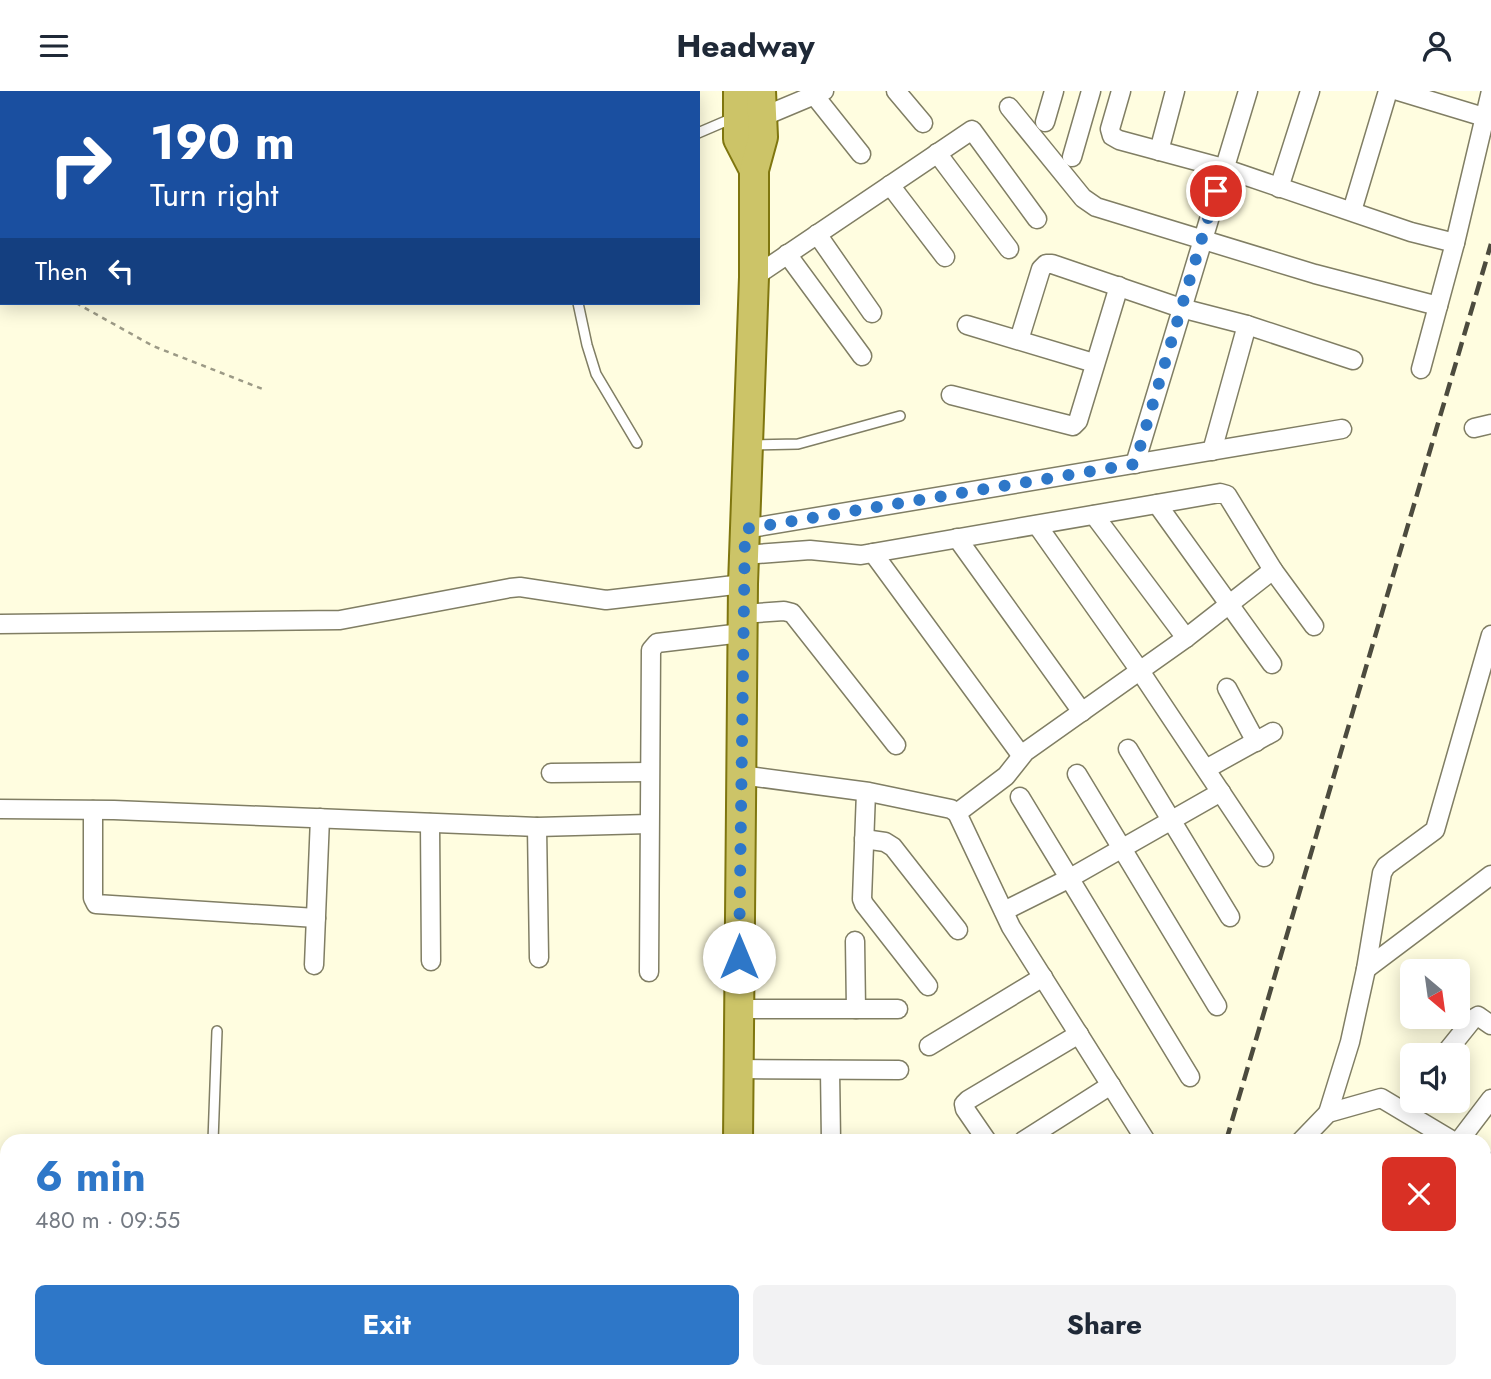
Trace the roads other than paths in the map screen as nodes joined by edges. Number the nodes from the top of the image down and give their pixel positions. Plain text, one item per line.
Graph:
1 (896, 91) edge
2 (1054, 91) edge
3 (1091, 91) edge
4 (1121, 91) edge
5 (1175, 91) edge
6 (1248, 91) edge
7 (1310, 91) edge
8 (1388, 91) edge
9 (1398, 91) edge
10 (1491, 91) edge
11 (819, 93) edge
12 (750, 104) edge
13 (1009, 107) dead end
14 (1484, 117) junction
15 (1045, 122) dead end
16 (923, 123) dead end
17 (700, 132) edge
18 (1159, 151) junction
19 (937, 153) junction
20 (861, 154) dead end
21 (1072, 157) dead end
22 (1223, 168) junction
23 (890, 185) junction
24 (1279, 188) junction
25 (1352, 211) junction
26 (1037, 219) dead end
27 (817, 234) junction
28 (1203, 238) junction
29 (1455, 243) junction
30 (1009, 250) dead end
31 (788, 254) junction
32 (945, 257) dead end
33 (754, 277) junction
34 (1119, 286) junction
35 (578, 305) edge
36 (1438, 306) junction
37 (1181, 308) junction
38 (872, 313) dead end
39 (967, 325) dead end
40 (1247, 325) junction
41 (1019, 340) junction
42 (862, 356) dead end
43 (1353, 360) dead end
44 (1094, 363) junction
45 (1421, 369) dead end
46 (951, 395) dead end
47 (900, 416) dead end
48 (1342, 429) dead end
49 (637, 443) dead end
50 (747, 446) junction
51 (1212, 451) junction
52 (1135, 464) junction
53 (1157, 504) junction
54 (1094, 515) junction
55 (1037, 525) junction
56 (957, 538) junction
57 (744, 542) junction
58 (873, 553) junction
59 (1273, 570) junction
60 (743, 584) junction
61 (1230, 605) junction
62 (0, 624) edge
63 (742, 624) junction
64 (1314, 626) dead end
65 (1491, 635) edge
66 (1186, 638) junction
67 (1272, 664) dead end
68 (1140, 671) junction
69 (1227, 688) dead end
70 (1082, 712) junction
71 (1273, 732) dead end
72 (1256, 741) junction
73 (896, 745) dead end
74 (1128, 749) dead end
75 (1021, 755) junction
76 (1206, 769) junction
77 (649, 772) junction
78 (551, 773) dead end
79 (1077, 774) dead end
80 (741, 775) junction
81 (866, 792) junction
82 (1221, 792) junction
83 (1020, 797) dead end
84 (0, 809) edge
85 (93, 810) junction
86 (957, 813) junction
87 (320, 818) junction
88 (1172, 820) junction
89 (430, 823) junction
90 (649, 824) junction
91 (537, 828) junction
92 (864, 839) junction
93 (1122, 848) junction
94 (1264, 857) dead end
95 (1491, 875) edge
96 (1070, 879) junction
97 (1004, 911) junction
98 (1230, 917) dead end
99 (316, 918) junction
100 (958, 930) dead end
101 (855, 941) dead end
102 (539, 958) dead end
103 (431, 961) dead end
104 (314, 965) dead end
105 (1366, 969) junction
106 (649, 972) dead end
107 (1043, 977) junction
108 (928, 986) dead end
109 (1217, 1006) dead end
110 (739, 1009) junction
111 (856, 1009) junction
112 (898, 1009) dead end
113 (1491, 1025) edge
114 (217, 1031) dead end
115 (1079, 1034) junction
116 (1454, 1043) edge
117 (929, 1046) dead end
118 (738, 1069) junction
119 (830, 1070) junction
120 (899, 1070) dead end
121 (1190, 1077) dead end
122 (1111, 1085) junction
123 (1491, 1099) edge
124 (1400, 1102) edge
125 (1328, 1113) junction
126 (1419, 1113) edge
127 (213, 1134) edge
128 (738, 1134) edge
129 (831, 1134) edge
130 (982, 1134) edge
131 (1034, 1134) edge
132 (1139, 1134) edge
133 (1310, 1134) edge
134 (1445, 1134) edge
135 (1465, 1134) edge

1 - 16 street
2 - 15 street
3 - 21 street
4 - 18 street
5 - 18 street
6 - 22 street
7 - 24 street
8 - 25 street
9 - 14 street
10 - 14 street
11 - 12 street
11 - 20 street
12 - 17 lane
12 - 33 main road
13 - 28 street
14 - 29 street
18 - 22 street
19 - 23 street
19 - 26 street
19 - 30 street
22 - 24 street
22 - 28 street
23 - 27 street
23 - 32 street
24 - 25 street
25 - 29 street
27 - 31 street
27 - 38 street
28 - 36 street
28 - 37 street
29 - 36 street
31 - 33 street
31 - 42 street
33 - 50 main road
34 - 37 street
34 - 41 street
34 - 44 street
35 - 49 lane
36 - 45 street
37 - 40 street
37 - 52 street
39 - 41 street
40 - 43 street
40 - 51 street
41 - 44 street
44 - 46 street
47 - 50 lane
48 - 51 street
50 - 57 main road
51 - 52 street
52 - 57 street
53 - 54 street
53 - 59 street
53 - 61 street
54 - 55 street
54 - 66 street
55 - 56 street
55 - 68 street
56 - 58 street
56 - 70 street
57 - 58 street
57 - 60 main road
58 - 75 street
59 - 61 street
59 - 64 street
60 - 62 street
60 - 63 main road
61 - 66 street
61 - 67 street
63 - 73 street
63 - 77 street
63 - 80 main road
65 - 105 street
66 - 68 street
68 - 70 street
68 - 76 street
69 - 72 street
70 - 75 street
71 - 72 street
72 - 76 street
74 - 88 street
75 - 86 street
76 - 82 street
77 - 78 street
77 - 90 street
79 - 93 street
80 - 81 street
80 - 110 main road
81 - 86 street
81 - 92 street
82 - 88 street
82 - 94 street
83 - 96 street
84 - 85 street
85 - 87 street
85 - 99 street
86 - 97 street
87 - 89 street
87 - 99 street
88 - 93 street
88 - 98 street
89 - 91 street
89 - 103 street
90 - 91 street
90 - 106 street
91 - 102 street
92 - 100 street
92 - 108 street
93 - 96 street
93 - 109 street
95 - 105 street
96 - 97 street
96 - 121 street
97 - 107 street
99 - 104 street
101 - 111 street
105 - 125 street
107 - 115 street
107 - 117 street
110 - 111 street
110 - 118 main road
111 - 112 street
113 - 116 street
114 - 127 lane
115 - 122 street
115 - 130 street
118 - 119 street
118 - 128 main road
119 - 120 street
119 - 129 street
122 - 131 street
122 - 132 street
123 - 135 street
124 - 125 street
125 - 133 street
126 - 134 street

